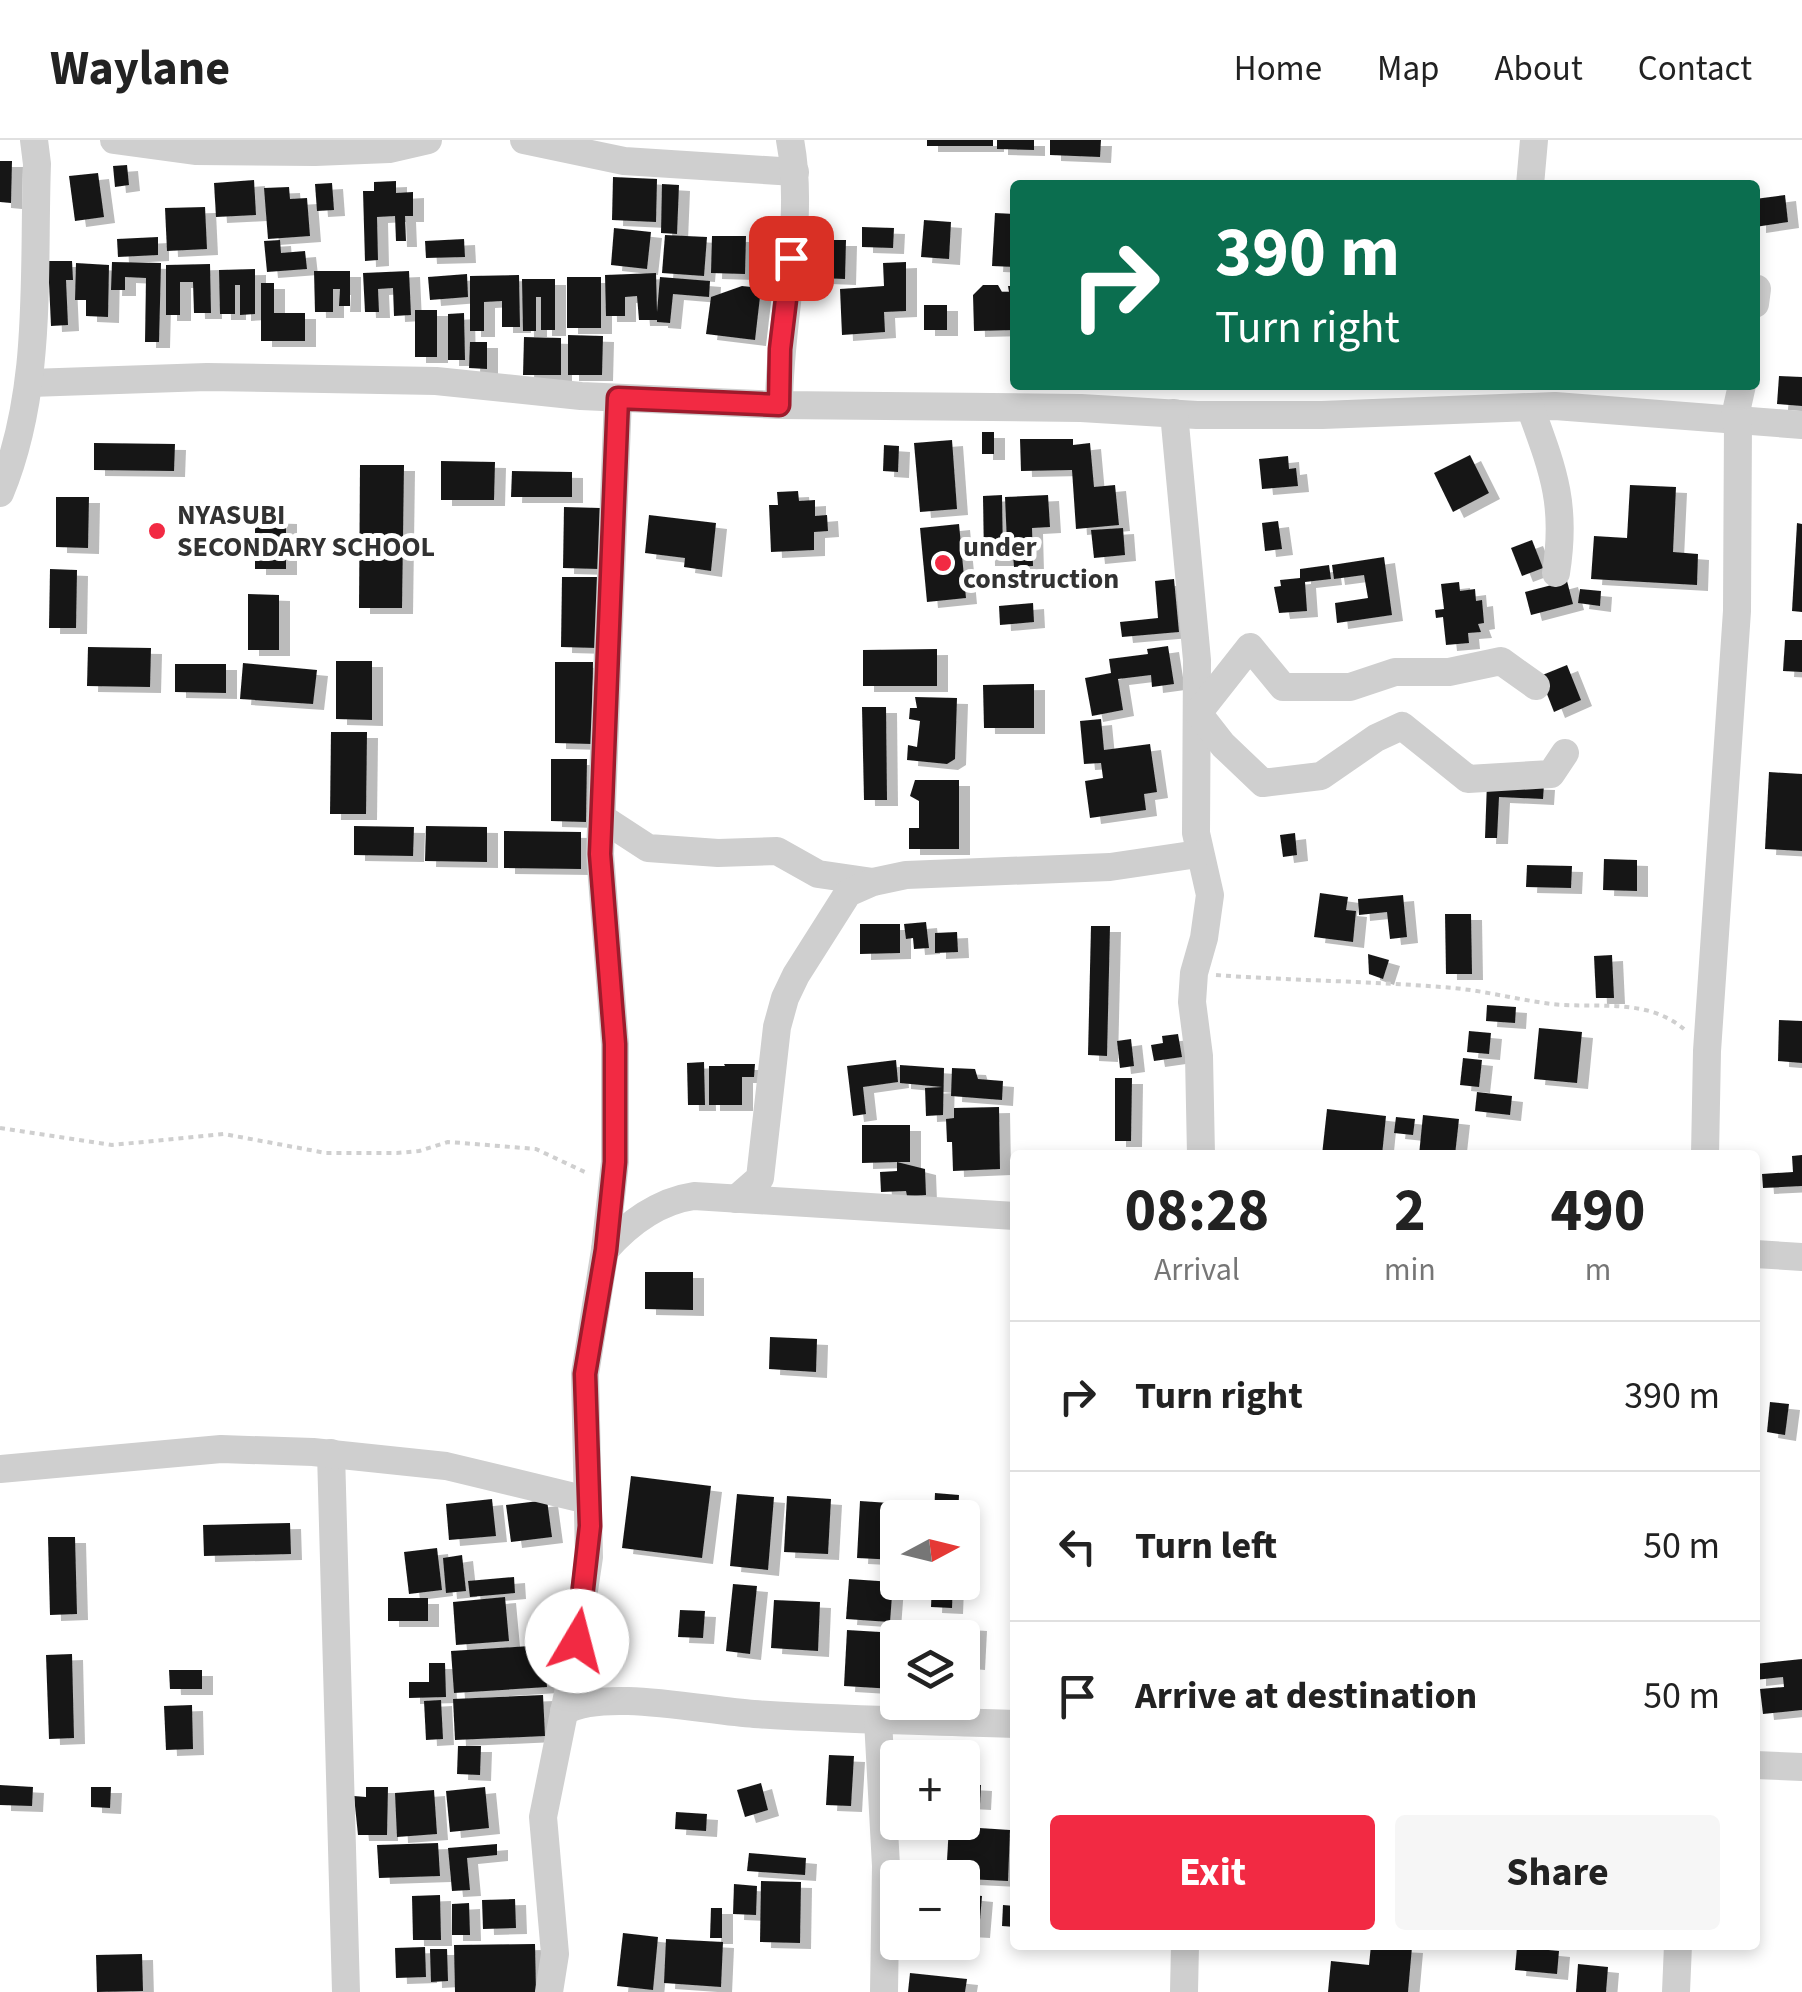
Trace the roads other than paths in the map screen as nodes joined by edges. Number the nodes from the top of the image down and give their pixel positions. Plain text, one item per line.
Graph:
1 (34, 140) edge
2 (114, 140) edge
3 (428, 140) edge
4 (524, 140) edge
5 (790, 140) edge
6 (1534, 140) edge
7 (796, 172) junction
8 (1530, 180) edge
9 (30, 383) junction
10 (1483, 390) edge
11 (1741, 390) edge
12 (618, 398) junction
13 (1540, 399) edge
14 (779, 405) junction
15 (1454, 410) junction
16 (1174, 413) junction
17 (1736, 421) junction
18 (1802, 425) edge
19 (0, 493) edge
20 (1556, 573) dead end
21 (1536, 686) dead end
22 (1198, 713) junction
23 (1565, 753) dead end
24 (602, 818) junction
25 (1198, 854) junction
26 (873, 882) junction
27 (1201, 1150) edge
28 (1705, 1150) edge
29 (736, 1198) junction
30 (1010, 1216) edge
31 (606, 1250) junction
32 (1760, 1254) edge
33 (1802, 1256) edge
34 (331, 1453) junction
35 (0, 1469) edge
36 (587, 1500) junction
37 (564, 1711) junction
38 (878, 1720) junction
39 (1010, 1724) edge
40 (1760, 1765) edge
41 (1802, 1768) edge
42 (1185, 1950) edge
43 (1678, 1950) edge
44 (549, 1990) edge
45 (346, 1992) edge
46 (578, 1992) edge
47 (884, 1992) edge
48 (1184, 1992) edge
49 (1676, 1992) edge

1 - 9 street
2 - 3 street
4 - 7 street
5 - 7 street
6 - 8 street
7 - 14 street
9 - 12 street
9 - 19 street
10 - 15 street
11 - 17 street
12 - 14 street
12 - 24 street
13 - 15 street
13 - 17 street
13 - 20 street
14 - 16 street
15 - 16 street
16 - 22 street
17 - 18 street
17 - 28 street
21 - 22 street
22 - 23 street
22 - 25 street
24 - 26 street
24 - 31 street
25 - 26 street
25 - 27 street
26 - 29 street
29 - 30 street
29 - 31 street
31 - 36 street
32 - 33 street
34 - 35 street
34 - 36 street
34 - 45 street
36 - 37 street
37 - 38 street
37 - 44 street
38 - 39 street
38 - 47 street
40 - 41 street
42 - 48 street
43 - 49 street
44 - 46 street

